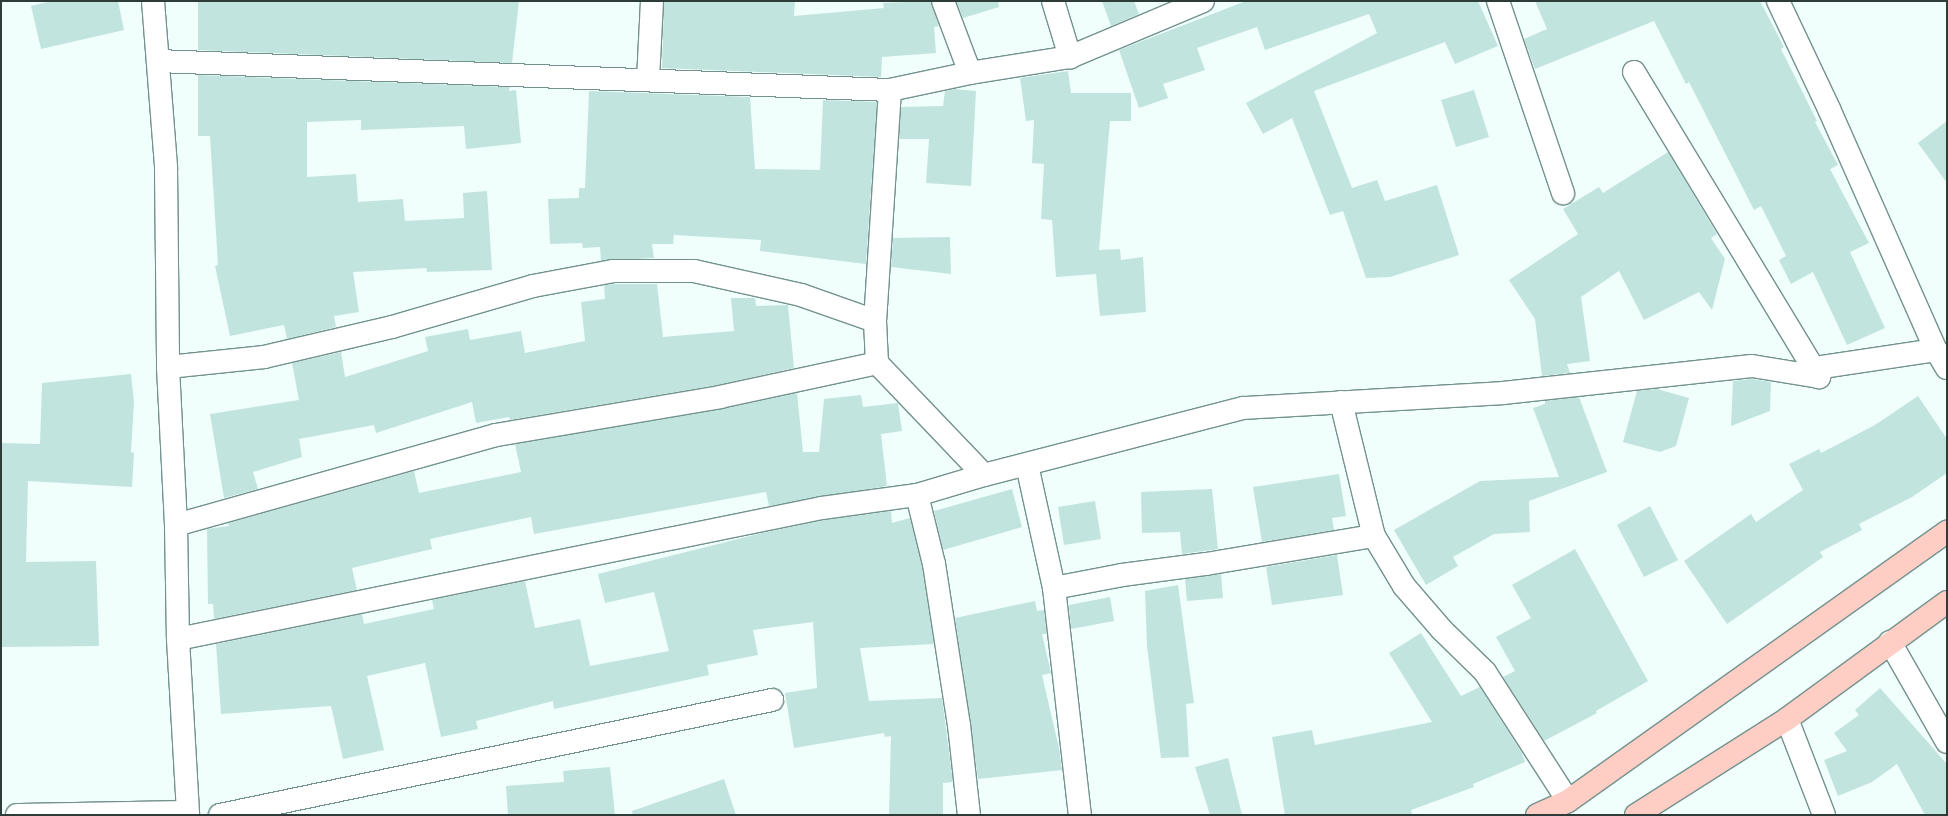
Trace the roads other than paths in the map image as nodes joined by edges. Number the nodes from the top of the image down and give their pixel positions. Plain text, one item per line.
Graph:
1 (153, 1) edge
2 (652, 1) edge
3 (943, 1) edge
4 (1053, 1) edge
5 (1202, 1) edge
6 (1498, 1) edge
7 (1778, 1) edge
8 (1070, 57) junction
9 (158, 61) junction
10 (1634, 72) dead end
11 (970, 73) junction
12 (648, 80) junction
13 (890, 90) junction
14 (1563, 193) dead end
15 (875, 321) junction
16 (1941, 359) edge
17 (877, 362) junction
18 (168, 367) junction
19 (1819, 377) junction
20 (1341, 402) junction
21 (1027, 464) junction
22 (984, 475) junction
23 (917, 495) junction
24 (176, 525) junction
25 (1947, 532) edge
26 (1374, 536) junction
27 (1054, 588) junction
28 (1947, 602) edge
29 (178, 639) junction
30 (1890, 642) junction
31 (772, 700) dead end
32 (1787, 719) junction
33 (1947, 742) edge
34 (1568, 801) junction
35 (188, 814) edge
36 (17, 815) edge
37 (220, 815) edge
38 (969, 815) edge
39 (1080, 815) edge
40 (1537, 815) edge
41 (1636, 815) edge
42 (1824, 815) edge

1 - 9 street
2 - 12 street
3 - 11 street
4 - 8 street
5 - 8 street
6 - 14 street
7 - 16 street
8 - 11 street
9 - 12 street
9 - 18 street
10 - 19 street
11 - 13 street
12 - 13 street
13 - 15 street
15 - 17 street
15 - 18 street
16 - 19 street
17 - 22 street
17 - 24 street
18 - 24 street
19 - 20 street
20 - 21 street
20 - 26 street
21 - 22 street
21 - 27 street
22 - 23 street
23 - 29 street
23 - 38 street
24 - 29 street
25 - 34 main road
26 - 27 street
26 - 34 street
27 - 39 street
28 - 30 main road
29 - 35 street
30 - 32 main road
30 - 33 street
31 - 37 street
32 - 41 main road
32 - 42 street
34 - 40 main road
35 - 36 street

